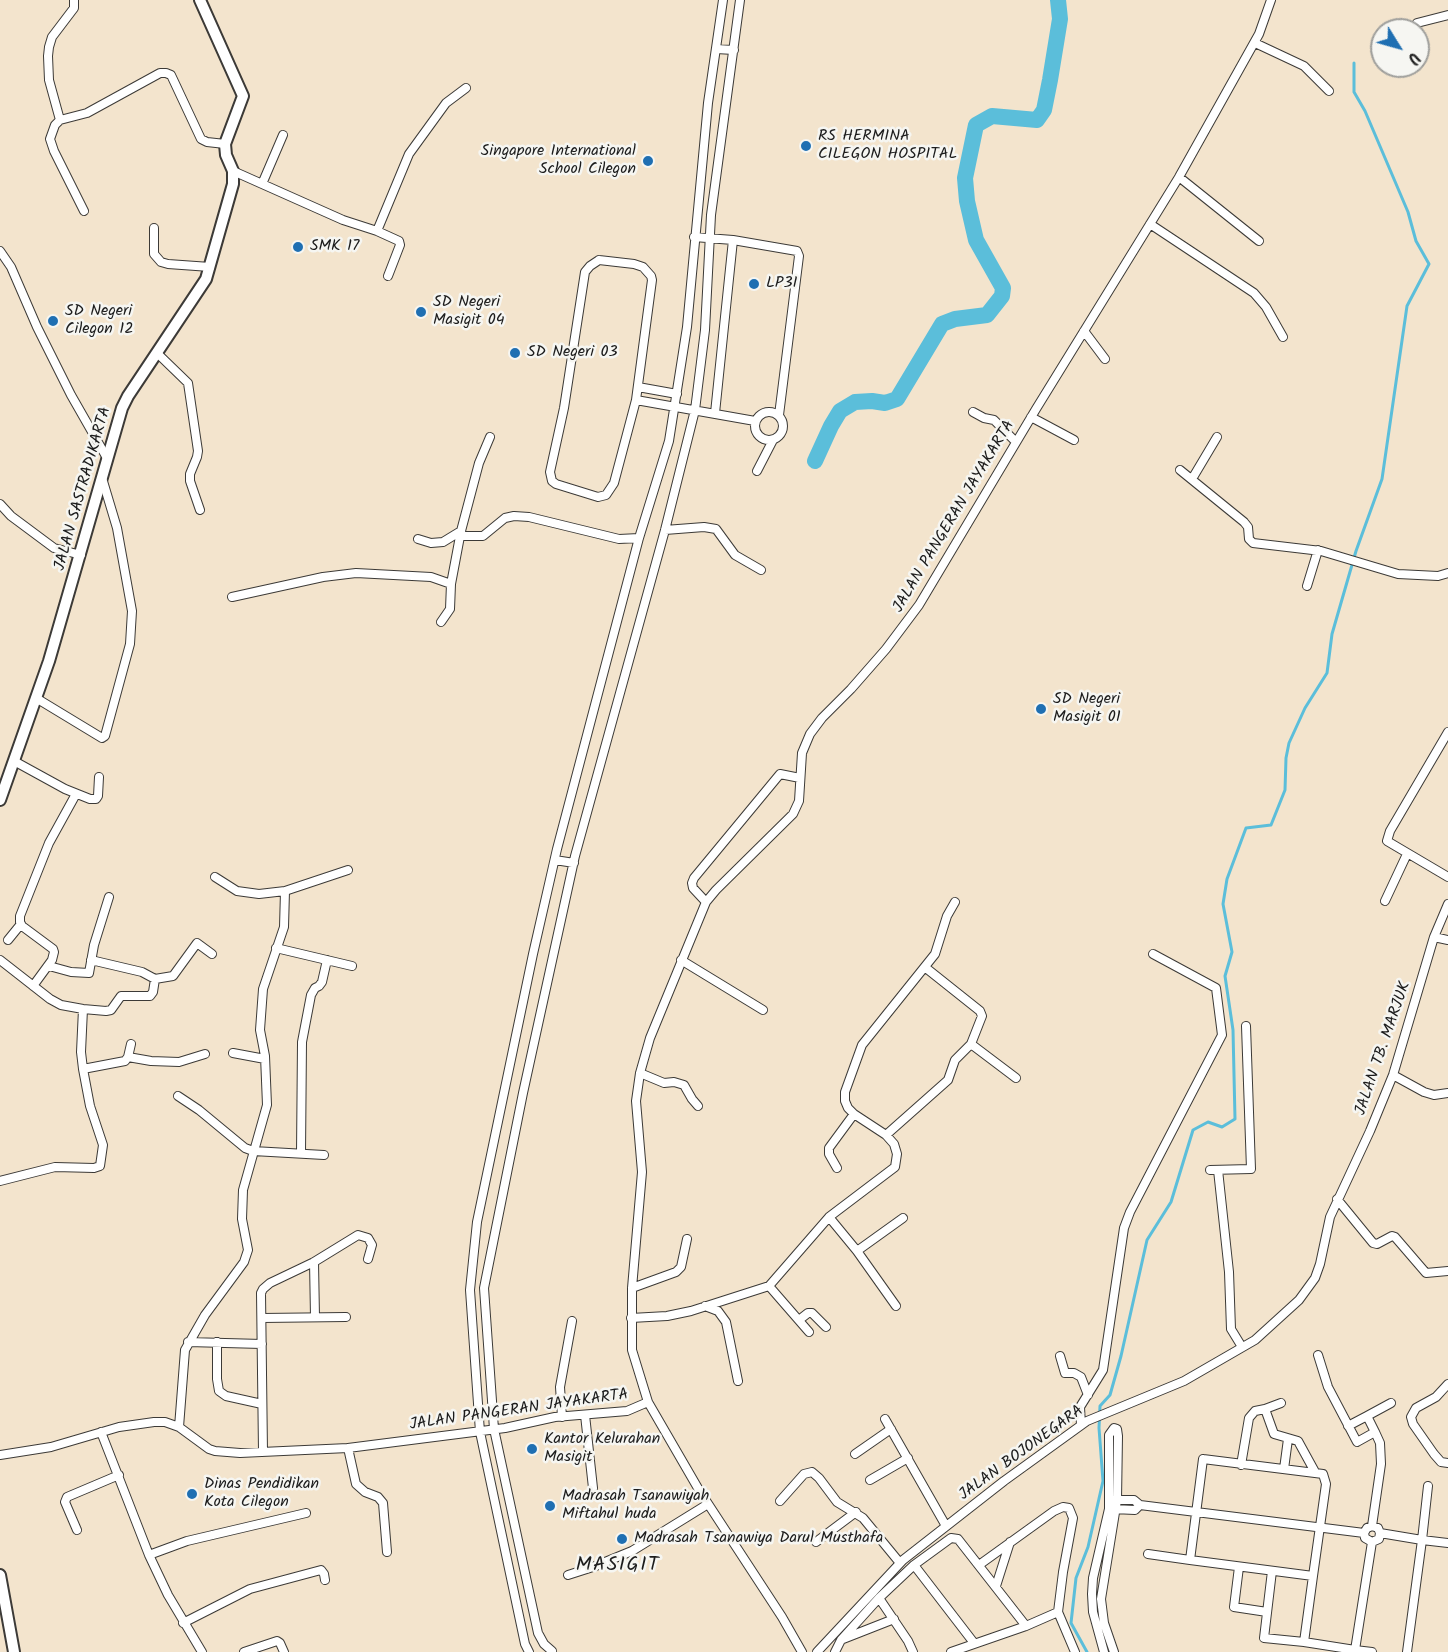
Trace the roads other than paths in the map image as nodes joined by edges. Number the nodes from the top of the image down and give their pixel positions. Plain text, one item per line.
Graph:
1 (74, 0) edge
2 (200, 0) edge
3 (723, 0) edge
4 (740, 0) edge
5 (1271, 0) edge
6 (1448, 15) edge
7 (1430, 20) edge
8 (1254, 43) junction
9 (716, 49) junction
10 (734, 50) junction
11 (466, 88) dead end
12 (1329, 91) dead end
13 (60, 120) junction
14 (283, 135) dead end
15 (225, 144) junction
16 (233, 171) junction
17 (1179, 177) junction
18 (262, 184) junction
19 (84, 211) dead end
20 (1150, 225) junction
21 (154, 228) dead end
22 (377, 231) junction
23 (694, 237) junction
24 (710, 238) junction
25 (733, 240) junction
26 (1259, 241) dead end
27 (693, 250) junction
28 (0, 251) edge
29 (709, 252) junction
30 (210, 267) junction
31 (388, 276) dead end
32 (1084, 331) junction
33 (1283, 337) dead end
34 (157, 353) junction
35 (1105, 359) dead end
36 (638, 387) junction
37 (678, 394) junction
38 (636, 400) junction
39 (676, 407) junction
40 (695, 410) junction
41 (974, 412) dead end
42 (715, 413) junction
43 (779, 415) junction
44 (1031, 417) junction
45 (755, 421) junction
46 (490, 437) dead end
47 (1217, 437) dead end
48 (773, 440) junction
49 (1074, 440) dead end
50 (1016, 442) junction
51 (107, 458) junction
52 (1180, 470) dead end
53 (757, 471) dead end
54 (102, 478) junction
55 (1192, 480) junction
56 (0, 504) edge
57 (200, 510) dead end
58 (665, 530) junction
59 (460, 534) junction
60 (418, 538) dead end
61 (639, 538) junction
62 (1318, 550) junction
63 (81, 555) junction
64 (761, 570) dead end
65 (1448, 573) edge
66 (451, 584) junction
67 (1307, 586) dead end
68 (232, 597) dead end
69 (441, 622) dead end
70 (36, 698) junction
71 (1448, 732) edge
72 (14, 761) junction
73 (99, 777) dead end
74 (800, 778) junction
75 (76, 794) junction
76 (0, 801) edge
77 (1407, 854) junction
78 (555, 860) junction
79 (574, 860) junction
80 (348, 870) dead end
81 (214, 877) dead end
82 (1448, 877) edge
83 (285, 891) junction
84 (109, 897) dead end
85 (1385, 901) dead end
86 (706, 902) junction
87 (954, 902) dead end
88 (1448, 904) edge
89 (21, 924) junction
90 (1434, 937) junction
91 (8, 940) dead end
92 (1448, 940) edge
93 (276, 948) junction
94 (212, 954) dead end
95 (1153, 954) dead end
96 (0, 960) edge
97 (92, 960) junction
98 (327, 960) junction
99 (681, 960) junction
100 (49, 966) junction
101 (352, 966) dead end
102 (926, 968) junction
103 (155, 978) junction
104 (33, 986) junction
105 (83, 1009) junction
106 (763, 1010) dead end
107 (1246, 1026) dead end
108 (131, 1044) dead end
109 (971, 1044) junction
110 (233, 1053) dead end
111 (205, 1054) dead end
112 (128, 1057) junction
113 (265, 1059) junction
114 (83, 1069) junction
115 (640, 1073) junction
116 (1393, 1074) junction
117 (1016, 1078) dead end
118 (1448, 1093) edge
119 (178, 1096) dead end
120 (698, 1106) dead end
121 (854, 1114) junction
122 (886, 1135) junction
123 (253, 1151) junction
124 (301, 1153) junction
125 (324, 1155) dead end
126 (837, 1168) dead end
127 (0, 1181) edge
128 (1337, 1199) junction
129 (829, 1217) junction
130 (903, 1218) dead end
131 (687, 1239) dead end
132 (857, 1251) junction
133 (368, 1259) dead end
134 (314, 1262) junction
135 (1448, 1271) edge
136 (769, 1286) junction
137 (632, 1288) junction
138 (705, 1306) junction
139 (896, 1306) dead end
140 (315, 1317) junction
141 (346, 1317) dead end
142 (262, 1318) junction
143 (631, 1318) junction
144 (799, 1320) junction
145 (572, 1321) dead end
146 (826, 1327) dead end
147 (809, 1332) dead end
148 (188, 1342) junction
149 (218, 1342) junction
150 (262, 1344) junction
151 (1242, 1347) junction
152 (1318, 1354) dead end
153 (1060, 1356) dead end
154 (738, 1381) dead end
155 (1448, 1384) edge
156 (1088, 1395) junction
157 (648, 1402) junction
158 (1281, 1403) dead end
159 (1391, 1403) dead end
160 (262, 1404) junction
161 (1266, 1409) junction
162 (585, 1415) junction
163 (1367, 1416) junction
164 (562, 1417) junction
165 (885, 1419) dead end
166 (1084, 1423) junction
167 (1348, 1426) junction
168 (178, 1427) junction
169 (494, 1429) junction
170 (891, 1429) junction
171 (101, 1432) junction
172 (480, 1432) junction
173 (1375, 1432) junction
174 (1288, 1439) junction
175 (348, 1448) junction
176 (263, 1452) junction
177 (855, 1454) dead end
178 (0, 1455) edge
179 (908, 1458) junction
180 (1448, 1463) edge
181 (1241, 1465) junction
182 (1284, 1469) junction
183 (1315, 1472) junction
184 (119, 1475) junction
185 (870, 1480) dead end
186 (1428, 1485) dead end
187 (593, 1488) dead end
188 (1113, 1500) junction
189 (780, 1501) dead end
190 (708, 1504) junction
191 (1140, 1505) junction
192 (1113, 1509) junction
193 (306, 1512) dead end
194 (856, 1512) junction
195 (1195, 1512) junction
196 (946, 1526) junction
197 (1372, 1526) junction
198 (1319, 1528) junction
199 (77, 1530) dead end
200 (1364, 1533) junction
201 (1380, 1533) junction
202 (1422, 1540) junction
203 (1011, 1541) junction
204 (816, 1542) dead end
205 (1372, 1542) junction
206 (1448, 1543) edge
207 (387, 1552) dead end
208 (1148, 1554) dead end
209 (149, 1555) junction
210 (1190, 1560) junction
211 (900, 1563) junction
212 (914, 1565) junction
213 (979, 1566) junction
214 (1239, 1567) junction
215 (1272, 1571) junction
216 (0, 1575) edge
217 (568, 1575) dead end
218 (1313, 1576) junction
219 (325, 1580) dead end
220 (996, 1586) junction
221 (879, 1598) junction
222 (1103, 1611) junction
223 (1058, 1612) junction
224 (1093, 1612) junction
225 (1267, 1612) junction
226 (3, 1614) edge
227 (894, 1619) junction
228 (183, 1623) junction
229 (1026, 1626) junction
230 (841, 1640) junction
231 (1304, 1642) junction
232 (974, 1643) junction
233 (552, 1651) edge
234 (1355, 1651) edge
235 (14, 1652) edge
236 (202, 1652) edge
237 (244, 1652) edge
238 (284, 1652) edge
239 (529, 1652) edge
240 (546, 1652) edge
241 (561, 1652) edge
242 (802, 1652) edge
243 (817, 1652) edge
244 (835, 1652) edge
245 (913, 1652) edge
246 (951, 1652) edge
247 (1075, 1652) edge
248 (1104, 1652) edge
249 (1114, 1652) edge
250 (1372, 1652) edge
251 (1407, 1652) edge

1 - 13 street
2 - 15 street
3 - 9 street
4 - 10 street
5 - 8 street, JALAN PANGERAN JAYAKARTA
6 - 7 street
8 - 12 street
8 - 17 street, JALAN PANGERAN JAYAKARTA
9 - 10 street
9 - 23 street
10 - 24 street
11 - 22 street
13 - 15 street
13 - 19 street
14 - 18 street
15 - 16 street, JALAN SASTRADIKARTA
16 - 18 street
16 - 30 street, JALAN SASTRADIKARTA
17 - 20 street, JALAN PANGERAN JAYAKARTA
17 - 26 street
18 - 22 street
20 - 32 street, JALAN PANGERAN JAYAKARTA
20 - 33 street
21 - 30 street
22 - 31 street
23 - 24 street
23 - 27 street
24 - 25 street
24 - 29 street
25 - 42 street
25 - 43 street
27 - 29 street
27 - 37 street
28 - 51 street
29 - 40 street
30 - 34 street, JALAN SASTRADIKARTA
32 - 35 street
32 - 44 street, JALAN PANGERAN JAYAKARTA
34 - 51 street, JALAN SASTRADIKARTA
34 - 57 street
36 - 37 street
36 - 38 street
36 - 38 street
37 - 39 street
38 - 39 street
39 - 40 street
39 - 61 street
40 - 42 street
40 - 58 street
41 - 50 street
42 - 45 street
43 - 45 street
43 - 48 street
44 - 49 street
44 - 50 street, JALAN PANGERAN JAYAKARTA
45 - 48 street
46 - 59 street
47 - 55 street
48 - 53 street
50 - 74 street, JALAN PANGERAN JAYAKARTA
51 - 54 street, JALAN SASTRADIKARTA
52 - 55 street
54 - 63 street, JALAN SASTRADIKARTA
54 - 70 street
55 - 62 street
56 - 63 street
58 - 64 street
58 - 79 street
59 - 60 street
59 - 61 street
59 - 66 street
61 - 78 street
62 - 65 street
62 - 67 street
63 - 70 street, JALAN SASTRADIKARTA
66 - 68 street
66 - 69 street
70 - 72 street, JALAN SASTRADIKARTA
71 - 77 street
72 - 75 street
72 - 76 street, JALAN SASTRADIKARTA
73 - 75 street
74 - 86 street, JALAN PANGERAN JAYAKARTA
74 - 86 street
75 - 89 street
77 - 82 street
77 - 85 street
78 - 79 street
78 - 172 street
79 - 169 street
80 - 83 street
81 - 83 street
83 - 93 street
84 - 97 street
86 - 99 street, JALAN PANGERAN JAYAKARTA
87 - 102 street
88 - 90 street, JALAN TB. MARJUK
89 - 91 street
89 - 100 street
90 - 92 street
90 - 116 street, JALAN TB. MARJUK
93 - 98 street
93 - 113 street
94 - 103 street
95 - 156 street
96 - 104 street
97 - 100 street
97 - 103 street
98 - 101 street
98 - 124 street
99 - 106 street
99 - 115 street, JALAN PANGERAN JAYAKARTA
100 - 104 street
102 - 109 street
102 - 121 street
103 - 105 street
104 - 105 street
105 - 114 street
107 - 151 street
108 - 112 street
109 - 117 street
109 - 122 street
110 - 113 street
111 - 112 street
112 - 114 street
113 - 123 street
114 - 127 street
115 - 120 street
115 - 137 street, JALAN PANGERAN JAYAKARTA
116 - 118 street
116 - 128 street, JALAN TB. MARJUK
119 - 123 street
121 - 122 street
121 - 126 street
122 - 129 street
123 - 124 street
123 - 148 street
124 - 125 street
128 - 135 street
128 - 151 street, JALAN BOJONEGARA
129 - 132 street
129 - 136 street
130 - 132 street
131 - 137 street
132 - 139 street
133 - 134 street
134 - 140 street
134 - 142 street
136 - 138 street
136 - 144 street
137 - 143 street, JALAN PANGERAN JAYAKARTA
138 - 143 street
138 - 154 street
140 - 141 street
140 - 142 street
142 - 150 street
143 - 157 street, JALAN PANGERAN JAYAKARTA
144 - 146 street
144 - 147 street
145 - 164 street
148 - 149 street
148 - 168 street
149 - 150 street
149 - 160 street
150 - 160 street
151 - 166 street, JALAN BOJONEGARA
152 - 167 street
153 - 156 street
155 - 180 street
156 - 166 street
157 - 162 street, JALAN PANGERAN JAYAKARTA
157 - 190 street
158 - 161 street
159 - 163 street
160 - 176 street
161 - 174 street
161 - 181 street
162 - 164 street, JALAN PANGERAN JAYAKARTA
162 - 187 street
163 - 167 street
163 - 173 street
164 - 169 street, JALAN PANGERAN JAYAKARTA
165 - 170 street
166 - 196 street, JALAN BOJONEGARA
167 - 173 street
168 - 171 street, JALAN PANGERAN JAYAKARTA
168 - 176 street, JALAN PANGERAN JAYAKARTA
169 - 172 street, JALAN PANGERAN JAYAKARTA
169 - 233 street
170 - 177 street
170 - 179 street
171 - 178 street, JALAN PANGERAN JAYAKARTA
171 - 184 street
172 - 175 street, JALAN PANGERAN JAYAKARTA
172 - 239 street
173 - 197 street
174 - 182 street
174 - 183 street
175 - 176 street, JALAN PANGERAN JAYAKARTA
175 - 207 street
179 - 185 street
179 - 196 street
181 - 182 street
181 - 195 street
182 - 183 street
183 - 198 street
184 - 199 street
184 - 209 street
186 - 202 street
188 - 188 street
188 - 191 street
188 - 192 street
189 - 194 street
190 - 217 street
190 - 242 street
191 - 192 street
191 - 195 street
192 - 222 street
192 - 224 street
193 - 209 street
194 - 204 street
194 - 211 street
195 - 198 street
195 - 210 street
196 - 211 street, JALAN BOJONEGARA
197 - 200 street
197 - 201 street
198 - 200 street
198 - 218 street
200 - 205 street
201 - 202 street
201 - 205 street
202 - 206 street
202 - 251 street
203 - 213 street
203 - 220 street
203 - 223 street
205 - 234 street
208 - 210 street
209 - 228 street
210 - 214 street
211 - 243 street, JALAN BOJONEGARA
212 - 213 street
212 - 221 street
212 - 232 street
213 - 220 street
214 - 215 street
214 - 225 street
215 - 218 street
215 - 225 street
216 - 226 street
218 - 231 street
219 - 228 street
220 - 229 street
221 - 227 street
221 - 230 street
222 - 224 street
222 - 249 street
223 - 229 street
223 - 247 street
224 - 248 street
225 - 231 street
226 - 235 street
227 - 230 street
227 - 245 street
228 - 236 street
229 - 232 street
230 - 244 street
231 - 234 street
232 - 246 street
233 - 240 street
233 - 241 street
234 - 250 street
237 - 238 street

